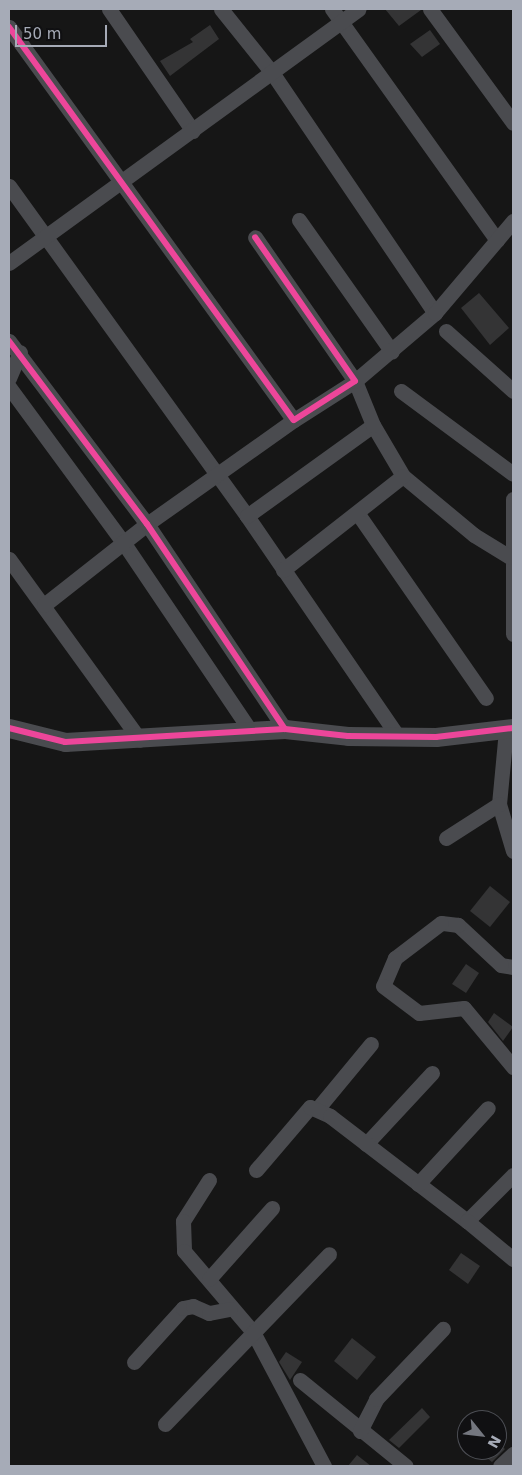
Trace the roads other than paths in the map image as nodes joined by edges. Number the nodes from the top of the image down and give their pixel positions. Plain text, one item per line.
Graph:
1 (109, 9) edge
2 (221, 9) edge
3 (359, 9) edge
4 (430, 9) edge
5 (337, 15) edge
6 (9, 28) edge
7 (273, 74) junction
8 (513, 123) edge
9 (193, 131) junction
10 (119, 179) junction
11 (9, 186) edge
12 (299, 220) dead end
13 (513, 221) edge
14 (45, 237) junction
15 (255, 237) dead end
16 (497, 240) junction
17 (9, 263) edge
18 (435, 313) junction
19 (446, 331) dead end
20 (9, 341) edge
21 (20, 352) junction
22 (392, 352) junction
23 (9, 378) edge
24 (355, 381) junction
25 (9, 387) edge
26 (401, 391) dead end
27 (513, 391) edge
28 (294, 420) junction
29 (373, 425) junction
30 (216, 474) junction
31 (513, 474) edge
32 (403, 476) junction
33 (513, 499) edge
34 (358, 514) junction
35 (247, 516) junction
36 (147, 524) junction
37 (123, 542) junction
38 (510, 557) junction
39 (9, 559) edge
40 (283, 570) junction
41 (44, 605) junction
42 (513, 634) edge
43 (486, 698) dead end
44 (9, 728) edge
45 (285, 729) junction
46 (510, 729) edge
47 (251, 732) junction
48 (399, 738) junction
49 (140, 740) junction
50 (499, 804) junction
51 (446, 838) dead end
52 (513, 851) edge
53 (513, 966) edge
54 (371, 1044) dead end
55 (513, 1067) edge
56 (432, 1073) dead end
57 (318, 1108) junction
58 (488, 1108) dead end
59 (366, 1144) junction
60 (256, 1170) dead end
61 (513, 1175) edge
62 (209, 1180) dead end
63 (418, 1184) junction
64 (272, 1208) dead end
65 (467, 1221) junction
66 (329, 1254) dead end
67 (513, 1259) edge
68 (210, 1279) junction
69 (230, 1309) junction
70 (443, 1329) dead end
71 (253, 1332) junction
72 (134, 1362) dead end
73 (300, 1380) dead end
74 (165, 1424) dead end
75 (360, 1431) junction
76 (513, 1454) edge
77 (324, 1466) edge
78 (406, 1466) edge
79 (500, 1466) edge

1 - 9 street
2 - 7 street
3 - 5 street
4 - 8 street
5 - 7 street
5 - 16 street
6 - 10 street
7 - 9 street
7 - 18 street
9 - 10 street
10 - 14 street
10 - 28 street
11 - 14 street
12 - 22 street
13 - 16 street
14 - 17 street
14 - 30 street
15 - 24 street
16 - 18 street
18 - 22 street
19 - 27 street
20 - 21 street
21 - 23 street
21 - 36 street
22 - 24 street
24 - 28 street
24 - 29 street
25 - 37 street
26 - 31 street
28 - 30 street
29 - 32 street
29 - 35 street
30 - 35 street
30 - 36 street
32 - 34 street
32 - 38 street
33 - 38 street
34 - 40 street
34 - 43 street
35 - 40 street
36 - 37 street
36 - 45 street
37 - 41 street
37 - 47 street
38 - 42 street
39 - 41 street
40 - 48 street
41 - 49 street
44 - 49 street
45 - 47 street
45 - 48 street
46 - 48 street
46 - 50 street
47 - 49 street
50 - 51 street
50 - 52 street
53 - 55 street
54 - 57 street
56 - 59 street
57 - 59 street
57 - 60 street
58 - 63 street
59 - 63 street
61 - 65 street
62 - 68 street
63 - 65 street
64 - 68 street
65 - 67 street
66 - 71 street
68 - 69 street
69 - 71 street
69 - 72 street
70 - 75 street
71 - 74 street
71 - 77 street
73 - 75 street
75 - 78 street
76 - 79 street

